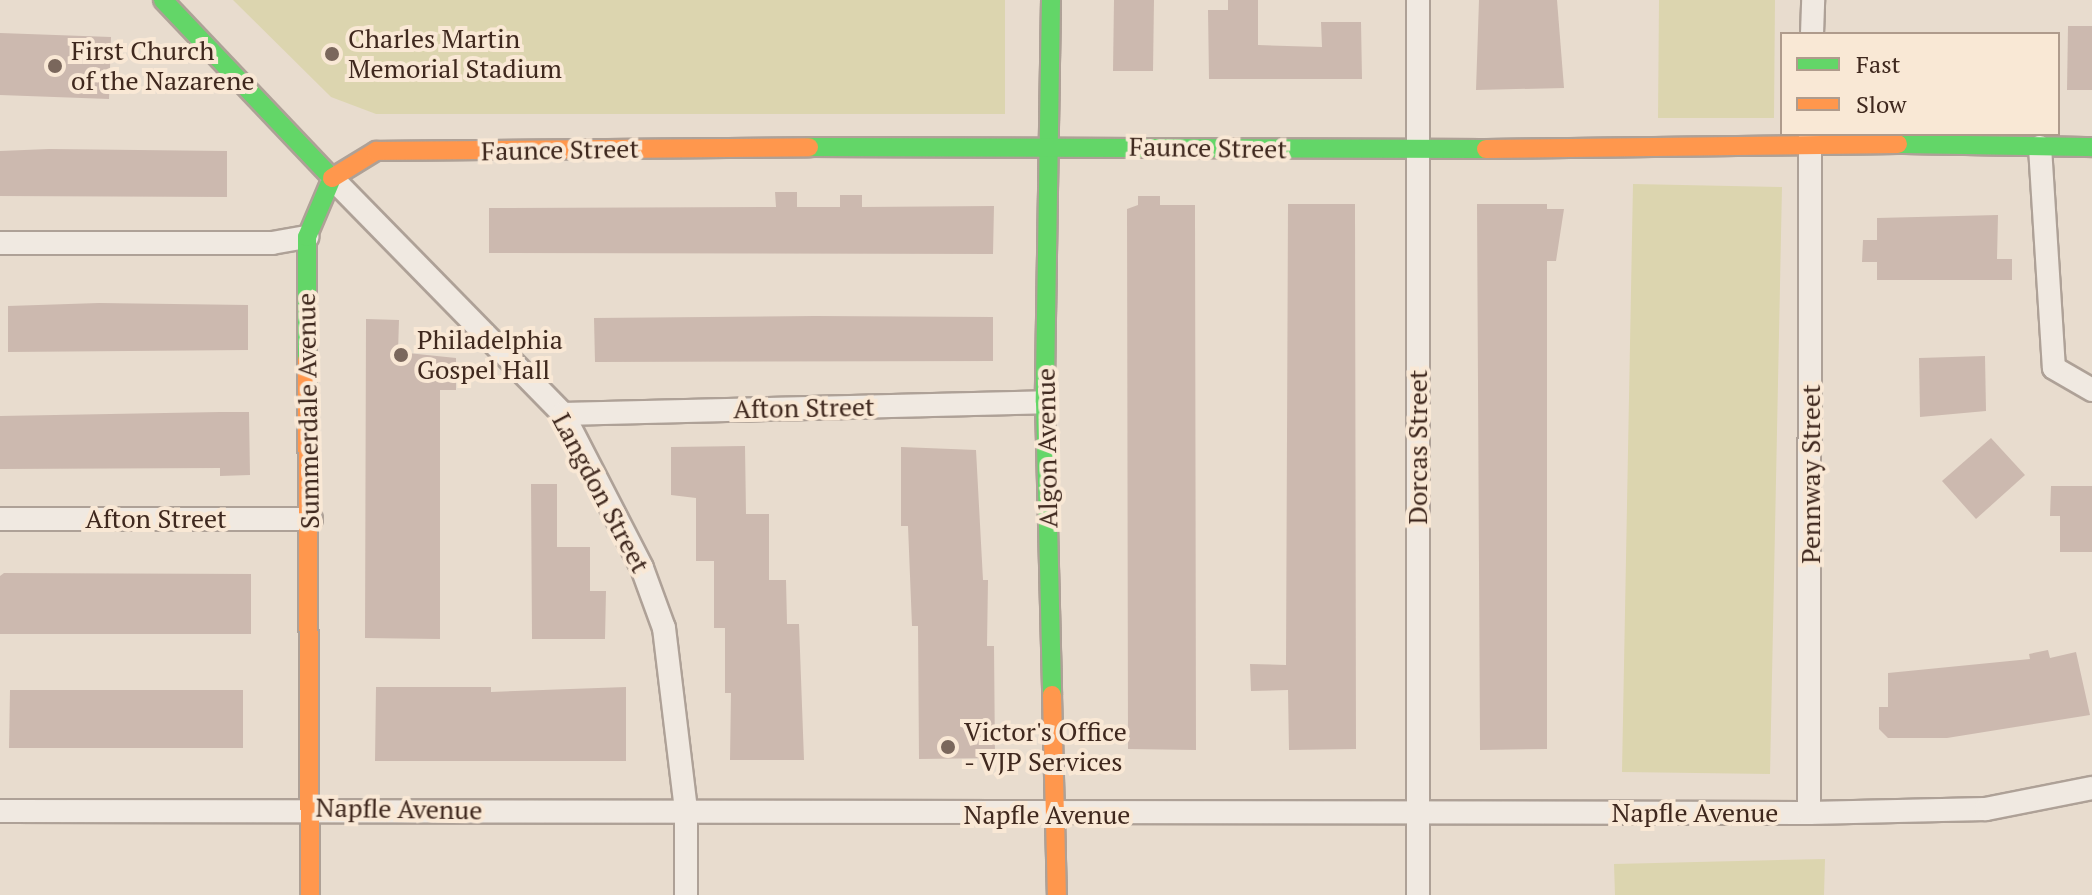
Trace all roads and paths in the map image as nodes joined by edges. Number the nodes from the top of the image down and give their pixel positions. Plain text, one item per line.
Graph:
1 (163, 0) edge
2 (1051, 0) edge
3 (1418, 0) edge
4 (1813, 0) edge
5 (1812, 32) edge
6 (1810, 139) edge
7 (1050, 145) junction
8 (2040, 147) junction
9 (2092, 147) edge
10 (1419, 150) junction
11 (332, 178) junction
12 (307, 237) junction
13 (0, 243) edge
14 (2092, 390) edge
15 (1045, 402) junction
16 (563, 414) junction
17 (0, 519) edge
18 (311, 519) junction
19 (2092, 788) edge
20 (310, 807) junction
21 (0, 811) edge
22 (686, 811) junction
23 (1418, 811) junction
24 (1809, 813) junction
25 (1057, 816) junction
26 (310, 895) edge
27 (686, 895) edge
28 (1057, 895) edge
29 (1418, 895) edge

1 - 11 street
2 - 7 street, Algon Avenue
3 - 10 street, Dorcas Street
4 - 5 street
6 - 8 street, Faunce Street
6 - 10 street, Faunce Street
6 - 24 street, Pennway Street
7 - 10 street, Faunce Street
7 - 11 street, Faunce Street
7 - 15 street, Algon Avenue
8 - 9 street, Faunce Street
8 - 14 street
10 - 23 street, Dorcas Street
11 - 12 street, Summerdale Avenue
11 - 16 street, Langdon Street
12 - 13 street
12 - 18 street, Summerdale Avenue
15 - 16 street, Afton Street
15 - 25 street, Algon Avenue
16 - 22 street, Langdon Street
17 - 18 street, Afton Street
18 - 20 street, Summerdale Avenue
19 - 24 street, Napfle Avenue
20 - 21 street, Napfle Avenue
20 - 22 street, Napfle Avenue
20 - 26 street, Summerdale Avenue
22 - 25 street, Napfle Avenue
22 - 27 street, Langdon Street
23 - 24 street, Napfle Avenue
23 - 25 street, Napfle Avenue
23 - 29 street, Dorcas Street
25 - 28 street, Algon Avenue

